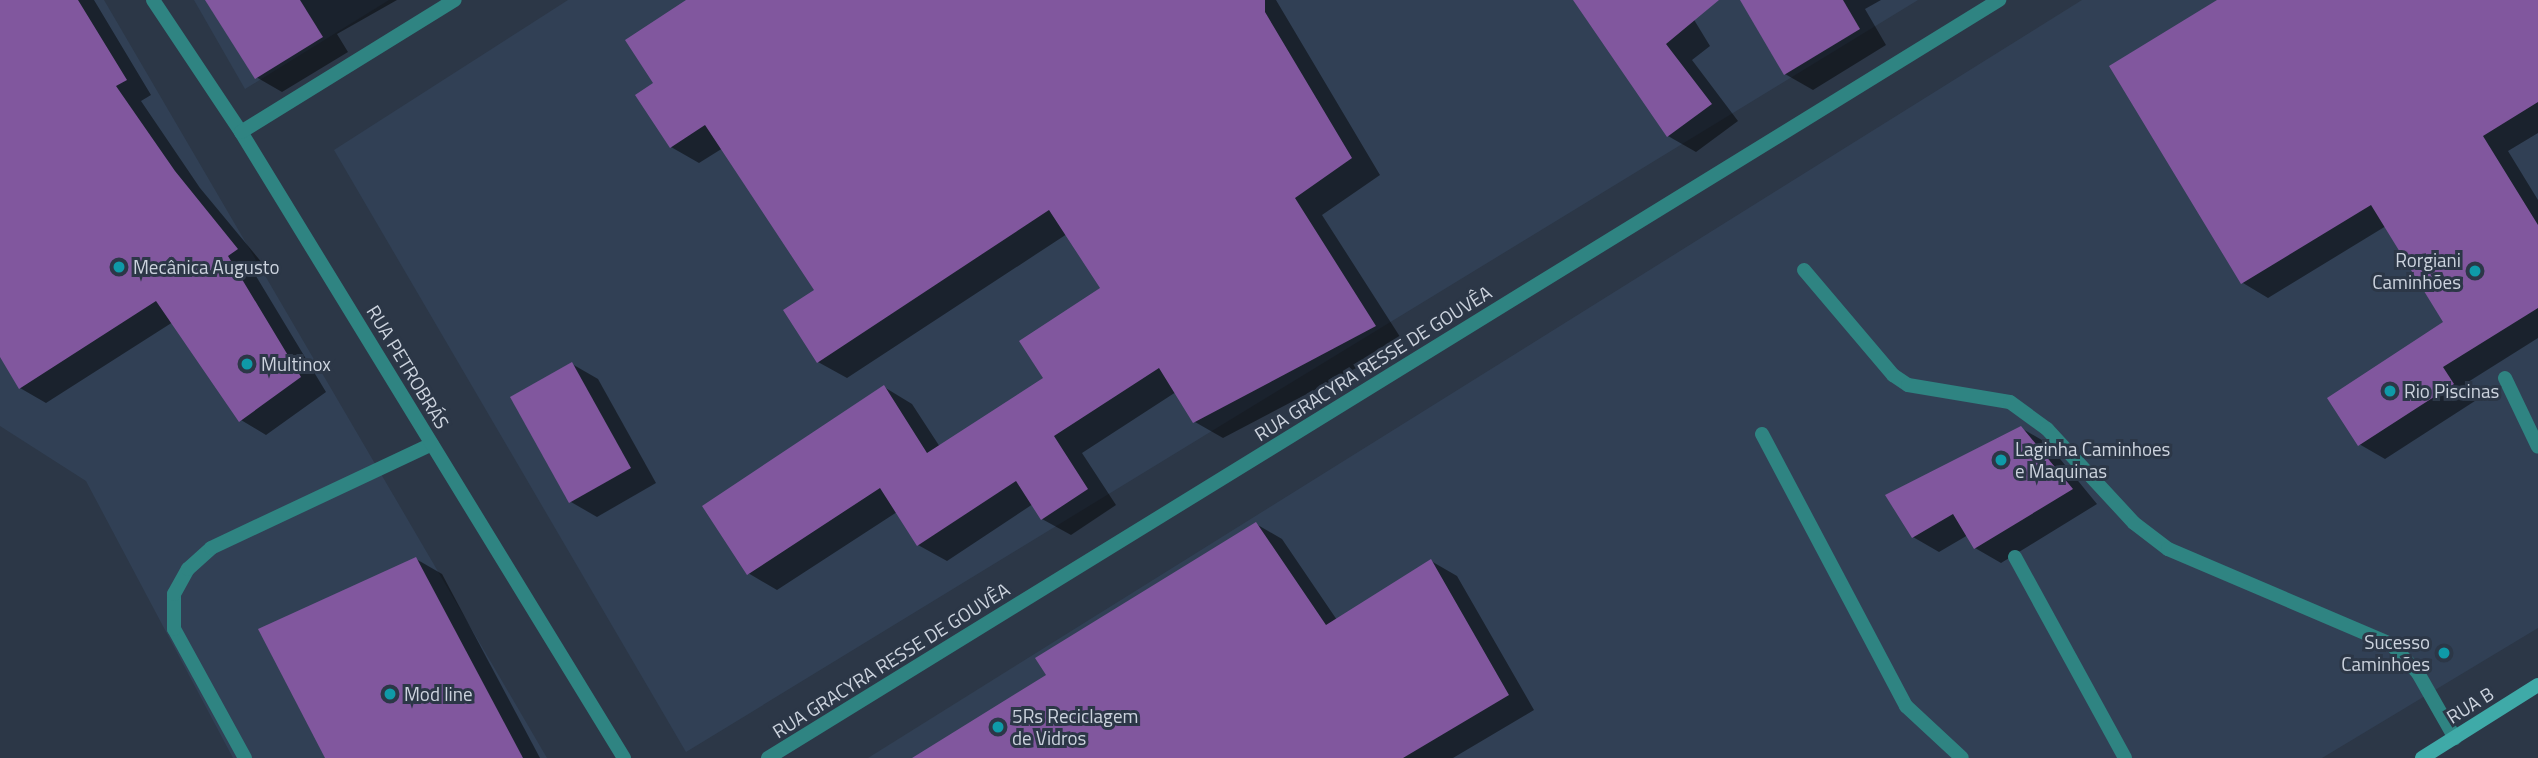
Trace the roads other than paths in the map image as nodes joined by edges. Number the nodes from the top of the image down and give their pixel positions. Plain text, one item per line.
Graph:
1 (153, 0) edge
2 (455, 0) edge
3 (1998, 0) edge
4 (242, 132) junction
5 (1804, 270) dead end
6 (2505, 379) dead end
7 (1762, 434) dead end
8 (432, 444) junction
9 (2538, 446) edge
10 (2015, 556) dead end
11 (2538, 685) edge
12 (2455, 738) junction
13 (245, 758) edge
14 (624, 758) edge
15 (768, 758) edge
16 (1962, 758) edge
17 (2125, 758) edge
18 (2422, 758) edge

1 - 4 street, RUA PETROBRÁS
2 - 4 street
3 - 15 street, RUA GRACYRA RESSE DE GOUVÊA
4 - 8 street, RUA PETROBRÁS
5 - 12 street
6 - 9 street
7 - 16 street
8 - 13 street
8 - 14 street, RUA PETROBRÁS
10 - 17 street
11 - 12 street, RUA B
12 - 18 street, RUA B

